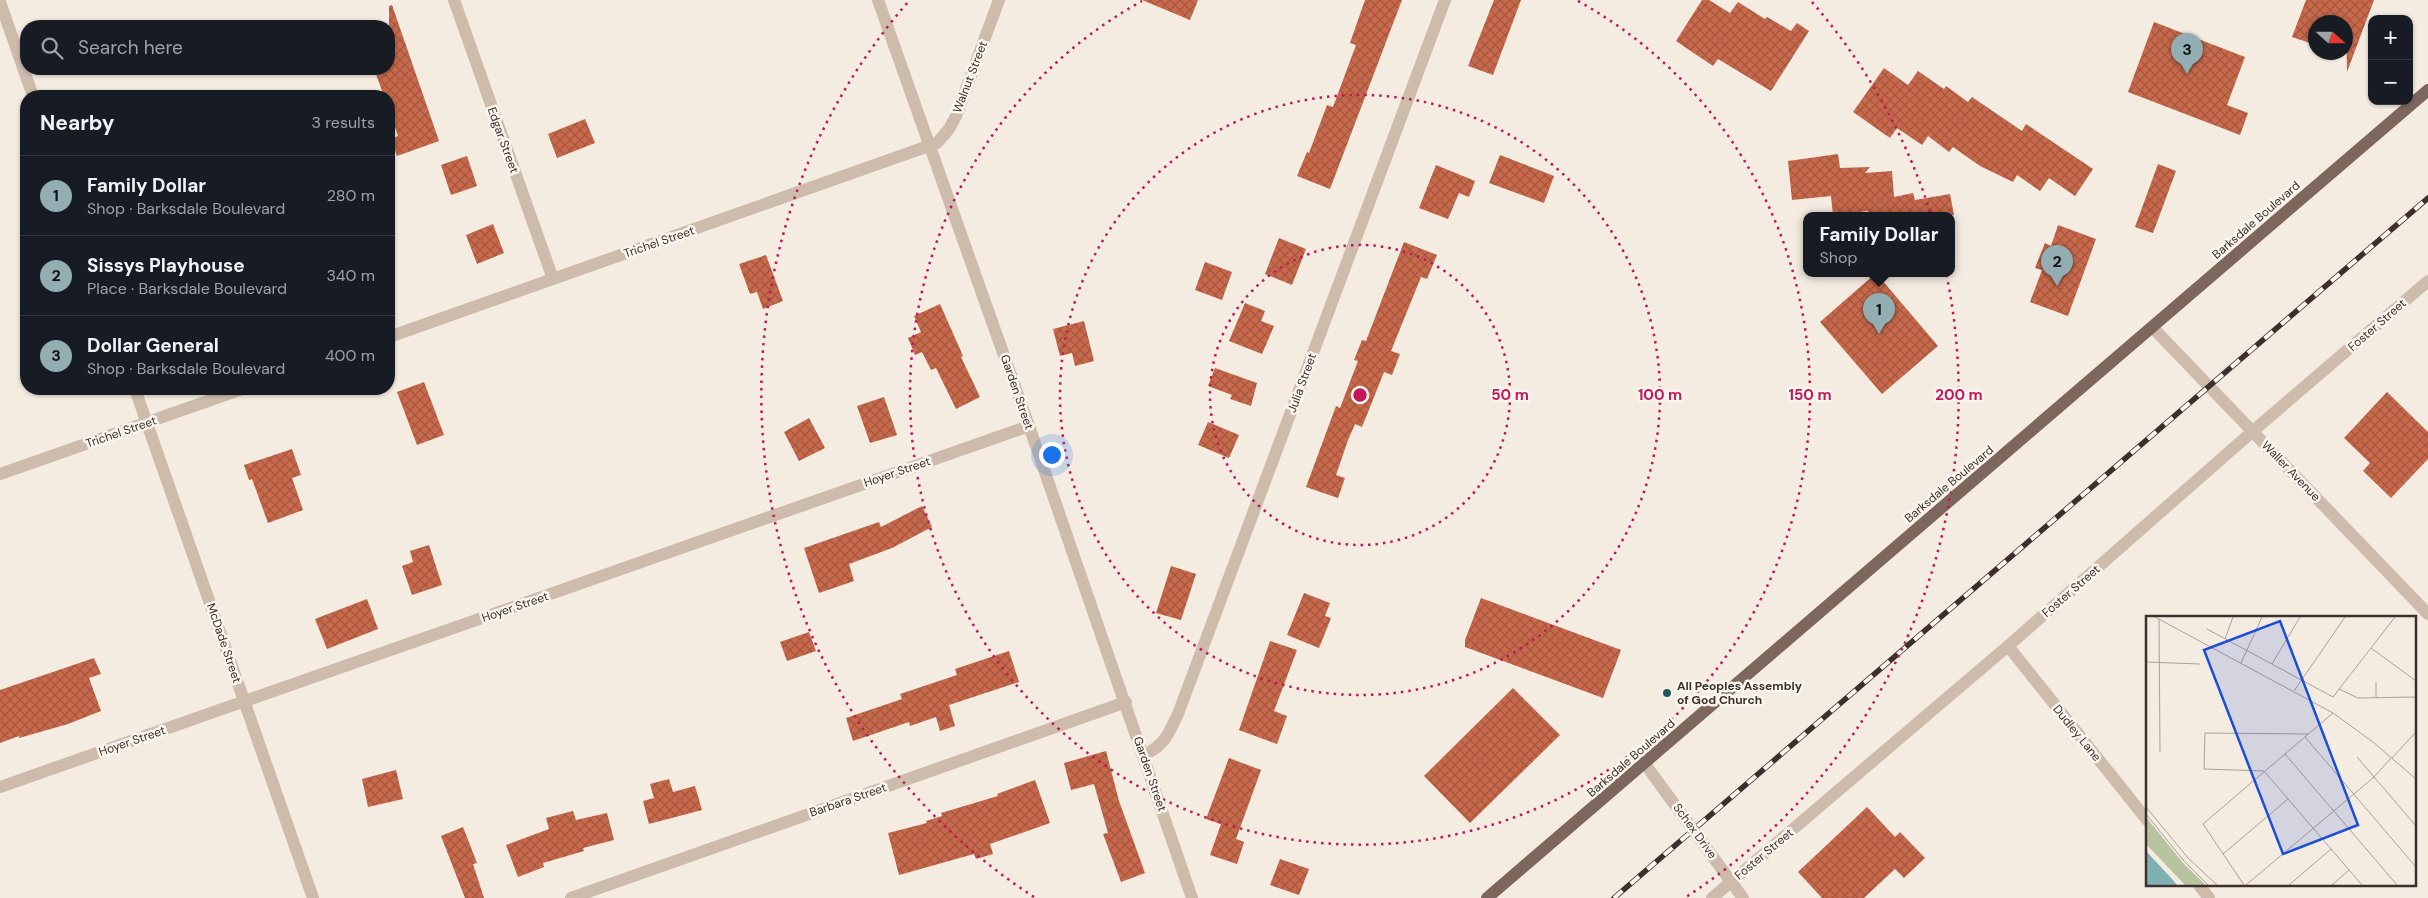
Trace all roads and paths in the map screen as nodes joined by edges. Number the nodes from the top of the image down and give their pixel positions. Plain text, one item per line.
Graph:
1 (454, 0) edge
2 (878, 0) edge
3 (999, 0) edge
4 (1445, 0) edge
5 (0, 2) edge
6 (20, 59) edge
7 (26, 75) edge
8 (31, 90) edge
9 (2428, 90) edge
10 (930, 146) junction
11 (553, 279) junction
12 (2428, 281) edge
13 (2153, 328) junction
14 (395, 335) edge
15 (137, 395) edge
16 (225, 395) edge
17 (147, 422) junction
18 (1029, 426) junction
19 (2253, 431) junction
20 (0, 474) edge
21 (2428, 614) edge
22 (2008, 646) junction
23 (245, 701) junction
24 (1126, 702) junction
25 (1143, 754) junction
26 (1645, 764) junction
27 (0, 787) edge
28 (2146, 819) edge
29 (1732, 881) junction
30 (2200, 886) edge
31 (313, 898) edge
32 (571, 898) edge
33 (1192, 898) edge
34 (1487, 898) edge
35 (1712, 898) edge
36 (1743, 898) edge
37 (2209, 898) edge

1 - 11 street, Edgar Street
2 - 10 street, Garden Street
3 - 10 street, Walnut Street
4 - 25 street, Julia Street
5 - 6 street
7 - 8 street
9 - 13 main road, Barksdale Boulevard
10 - 11 street, Trichel Street
10 - 18 street, Garden Street
11 - 14 street, Trichel Street
12 - 19 street, Foster Street
13 - 19 street, Waller Avenue
13 - 26 main road, Barksdale Boulevard
15 - 17 street, McDade Street
16 - 17 street, Trichel Street
17 - 20 street, Trichel Street
17 - 23 street, McDade Street
18 - 23 street, Hoyer Street
18 - 24 street, Garden Street
19 - 21 street, Waller Avenue
19 - 22 street, Foster Street
22 - 28 street, Dudley Lane
22 - 29 street, Foster Street
23 - 27 street, Hoyer Street
23 - 31 street, McDade Street
24 - 25 street, Garden Street
24 - 32 street, Barbara Street
25 - 33 street, Garden Street
26 - 29 street, Schex Drive
26 - 34 main road, Barksdale Boulevard
29 - 35 street, Foster Street
29 - 36 street, Schex Drive
30 - 37 street

